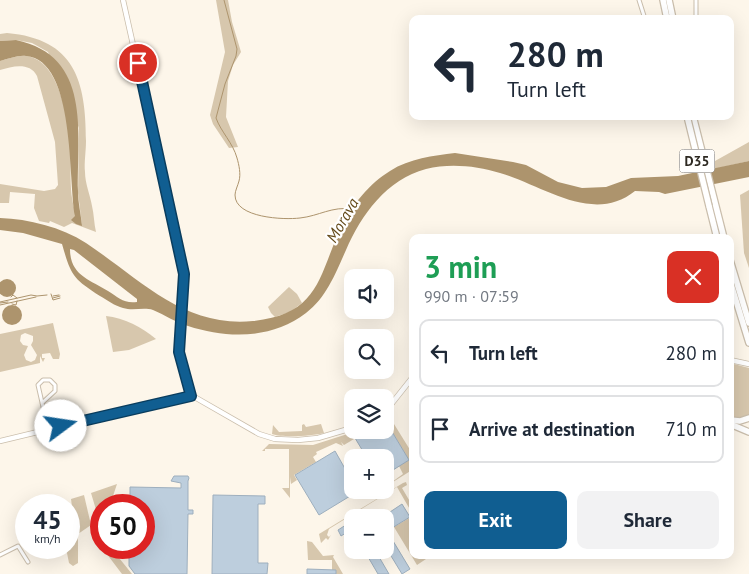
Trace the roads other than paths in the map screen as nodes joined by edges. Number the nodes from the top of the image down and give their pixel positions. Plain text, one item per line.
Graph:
1 (123, 0) edge
2 (640, 0) edge
3 (663, 0) edge
4 (670, 0) edge
5 (696, 0) edge
6 (644, 15) edge
7 (666, 15) edge
8 (672, 15) edge
9 (696, 15) edge
10 (689, 120) edge
11 (694, 120) edge
12 (712, 206) junction
13 (717, 234) edge
14 (722, 234) edge
15 (734, 273) edge
16 (734, 294) edge
17 (749, 323) edge
18 (749, 343) edge
19 (734, 361) edge
20 (749, 364) edge
21 (409, 382) edge
22 (191, 396) junction
23 (394, 400) edge
24 (42, 403) junction
25 (749, 418) edge
26 (734, 422) edge
27 (734, 424) edge
28 (48, 429) junction
29 (344, 430) edge
30 (749, 432) edge
31 (0, 441) edge
32 (0, 555) edge
33 (28, 562) dead end

1 - 22 main road
2 - 6 street
3 - 7 highway
4 - 8 highway
5 - 9 street
10 - 12 highway, D35, bridge
11 - 12 highway, D35
12 - 13 highway, D35
12 - 14 highway, D35
15 - 17 highway
16 - 18 highway
19 - 20 main road
21 - 23 main road
22 - 28 main road
22 - 29 main road
24 - 24 street
24 - 28 street
25 - 26 highway
27 - 30 highway
28 - 31 main road
32 - 33 street

